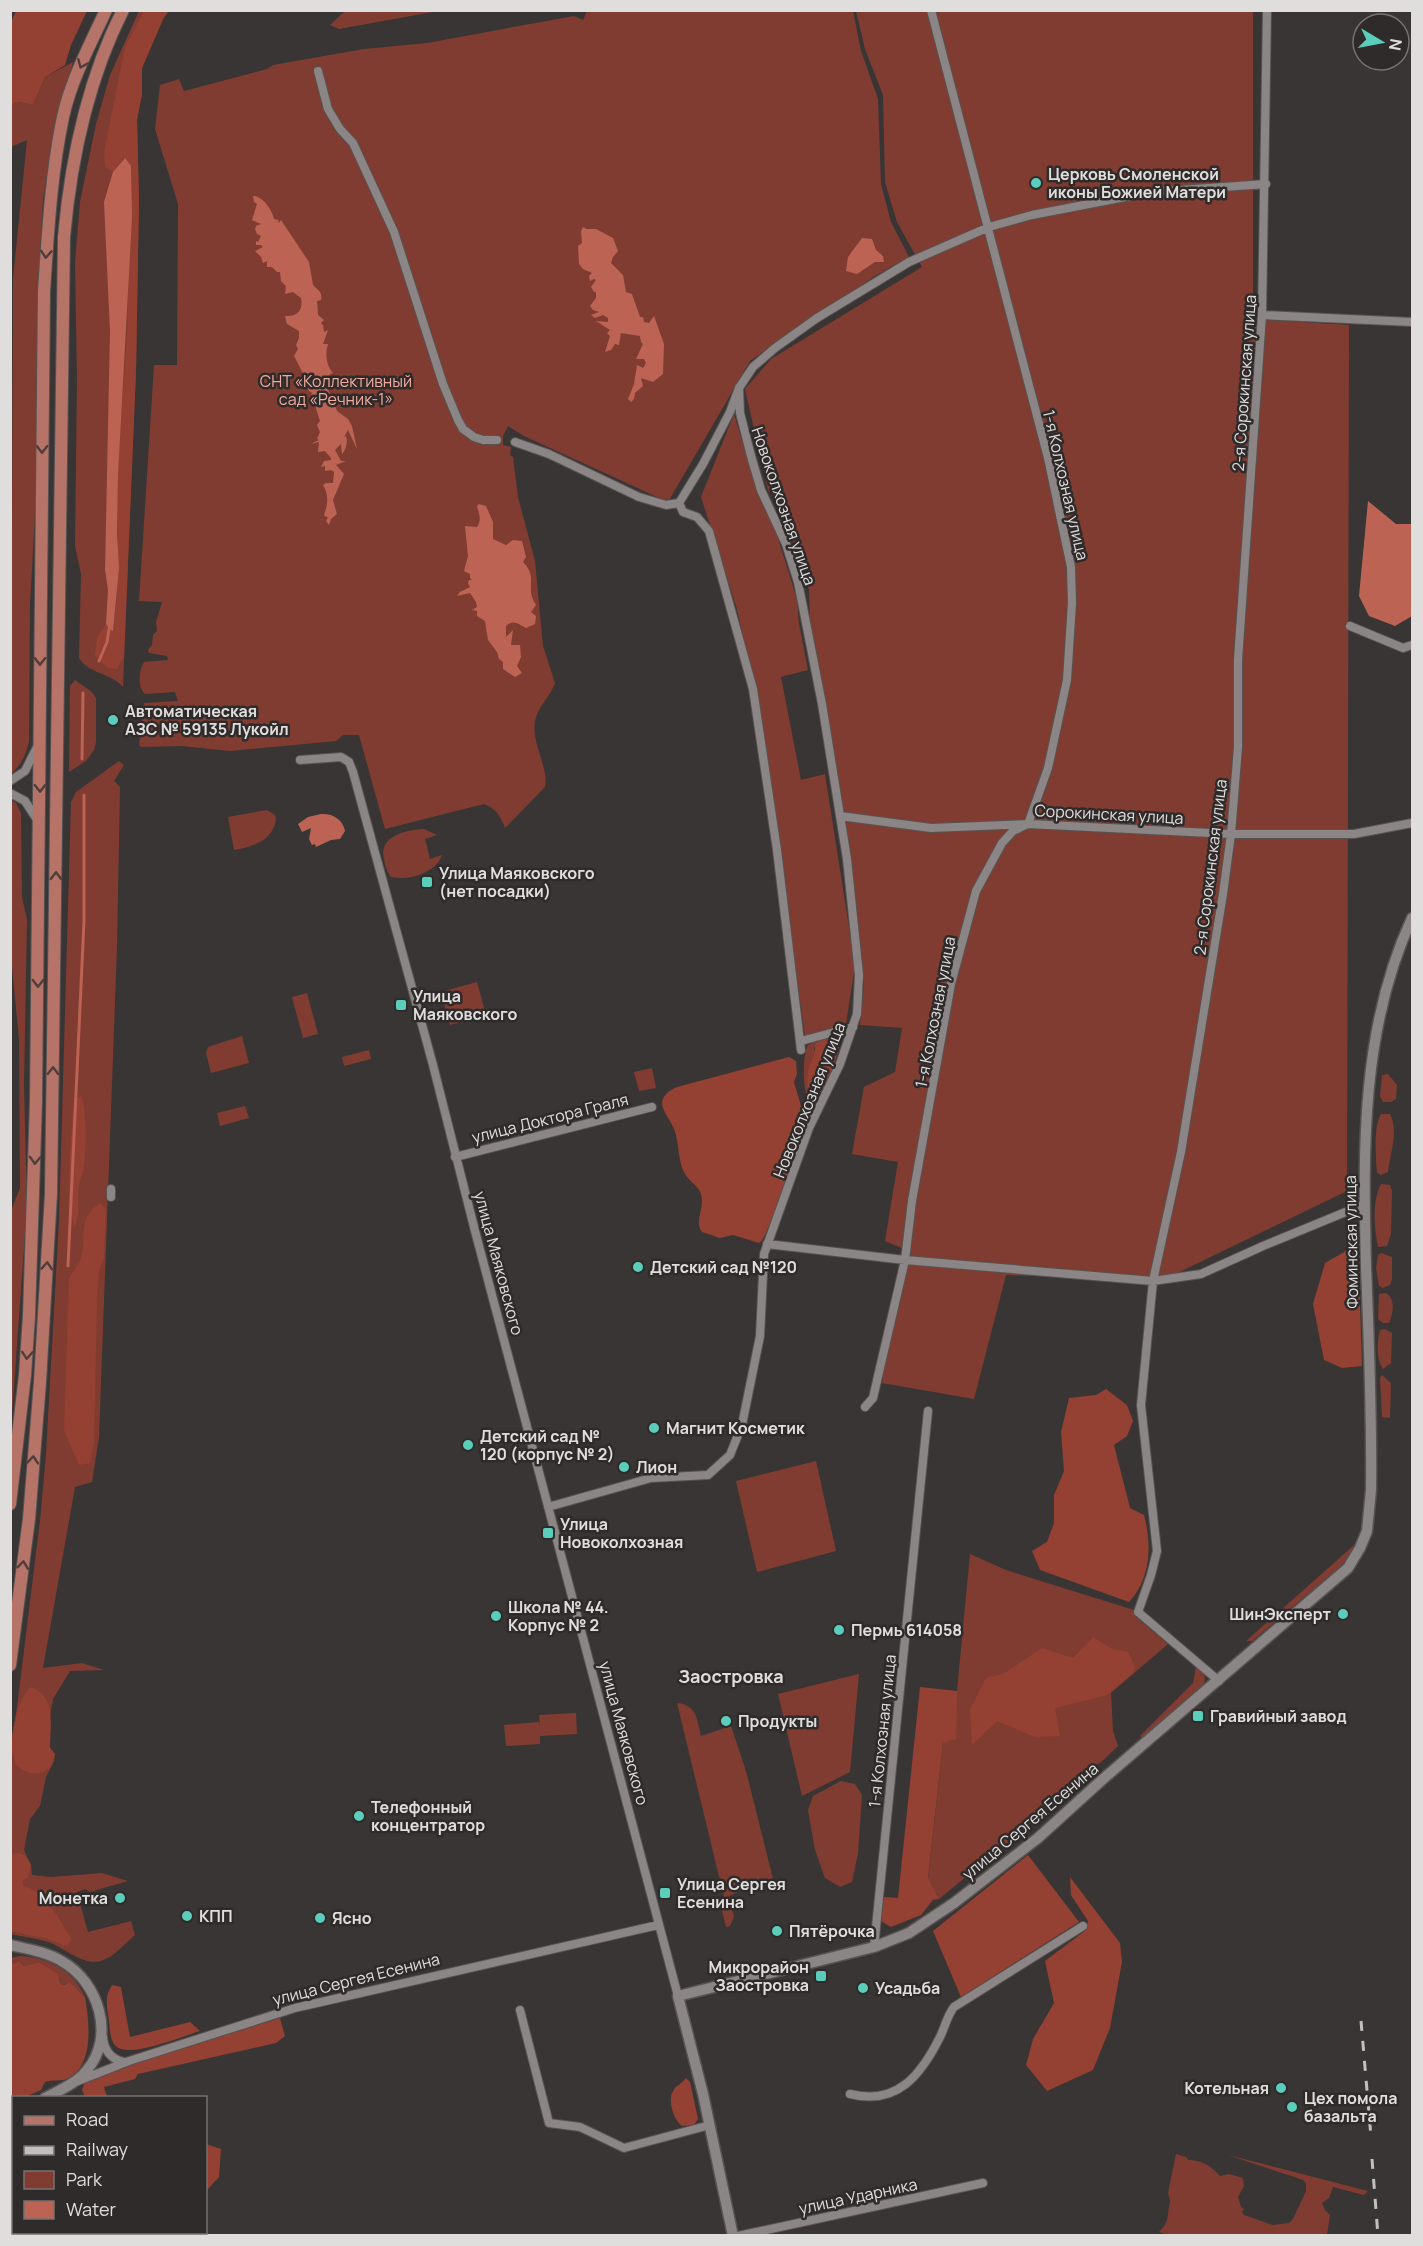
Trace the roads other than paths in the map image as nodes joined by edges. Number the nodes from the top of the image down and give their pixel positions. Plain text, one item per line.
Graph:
1 (106, 10) edge
2 (123, 10) edge
3 (931, 10) edge
4 (1268, 10) edge
5 (318, 71) dead end
6 (1266, 184) junction
7 (989, 227) junction
8 (1262, 315) junction
9 (1413, 322) edge
10 (739, 388) junction
11 (496, 440) dead end
12 (515, 442) dead end
13 (679, 503) junction
14 (1350, 626) dead end
15 (1413, 645) edge
16 (39, 730) junction
17 (300, 760) dead end
18 (10, 781) edge
19 (10, 793) edge
20 (840, 816) junction
21 (1413, 823) edge
22 (1028, 824) junction
23 (1231, 834) junction
24 (40, 835) junction
25 (1413, 918) edge
26 (853, 1027) junction
27 (801, 1041) junction
28 (801, 1050) dead end
29 (652, 1107) dead end
30 (455, 1157) junction
31 (1365, 1204) junction
32 (767, 1244) junction
33 (905, 1260) junction
34 (1153, 1281) junction
35 (865, 1407) dead end
36 (928, 1411) dead end
37 (10, 1503) edge
38 (548, 1508) junction
39 (1348, 1568) joint
40 (10, 1665) edge
41 (1219, 1681) junction
42 (658, 1925) junction
43 (1083, 1926) dead end
44 (10, 1945) edge
45 (874, 1947) junction
46 (32, 1950) junction
47 (10, 1953) edge
48 (678, 1996) junction
49 (520, 2010) dead end
50 (101, 2024) junction
51 (125, 2062) junction
52 (68, 2085) junction
53 (850, 2094) dead end
54 (47, 2096) edge
55 (710, 2125) junction
56 (983, 2183) dead end
57 (733, 2235) edge
58 (738, 2235) edge

1 -> 16 main road
40 -> 2 main road
3 - 7 street, 1-я Колхозная улица
4 - 6 street, 2-я Сорокинская улица
5 - 11 street
6 - 7 street, Новоколхозная улица
6 - 8 street, 2-я Сорокинская улица
7 - 10 street, Новоколхозная улица
7 - 22 street, 1-я Колхозная улица
8 - 9 street
8 - 23 street, 2-я Сорокинская улица
10 - 13 street, Новоколхозная улица
10 - 20 street, Новоколхозная улица
12 - 13 street
13 - 27 street, Новоколхозная улица
14 - 15 street
16 - 18 street
16 -> 24 main road
17 - 30 street, улица Маяковского
19 - 24 street
20 - 22 street, Сорокинская улица
20 - 26 street, Новоколхозная улица
21 - 23 street, Сорокинская улица
22 - 23 street, Сорокинская улица
22 - 33 street, 1-я Колхозная улица
23 - 34 street, 2-я Сорокинская улица
24 -> 37 main road
25 - 31 street, Фоминская улица
26 - 27 street
26 - 32 street, Новоколхозная улица
27 - 28 street, Новоколхозная улица
29 - 30 street, улица Доктора Граля
30 - 38 street, улица Маяковского
31 - 34 street
31 - 39 street, Фоминская улица
32 - 33 street
32 - 38 street, Новоколхозная улица
33 - 34 street
33 - 35 street, 1-я Колхозная улица
34 - 41 street, 2-я Сорокинская улица
36 - 45 street, 1-я Колхозная улица
38 - 42 street, улица Маяковского
39 - 41 street, улица Сергея Есенина
41 - 45 street, улица Сергея Есенина
42 - 48 street, улица Маяковского
42 - 51 street, улица Сергея Есенина
43 - 53 street
44 - 46 street
45 - 48 street, улица Сергея Есенина
46 - 47 street
46 - 50 street
48 - 55 street, улица Маяковского
49 - 55 street
50 - 51 street
50 - 52 street
51 - 52 street, улица Сергея Есенина
52 - 54 street
55 - 57 street, улица Маяковского
56 - 58 street, улица Ударника

